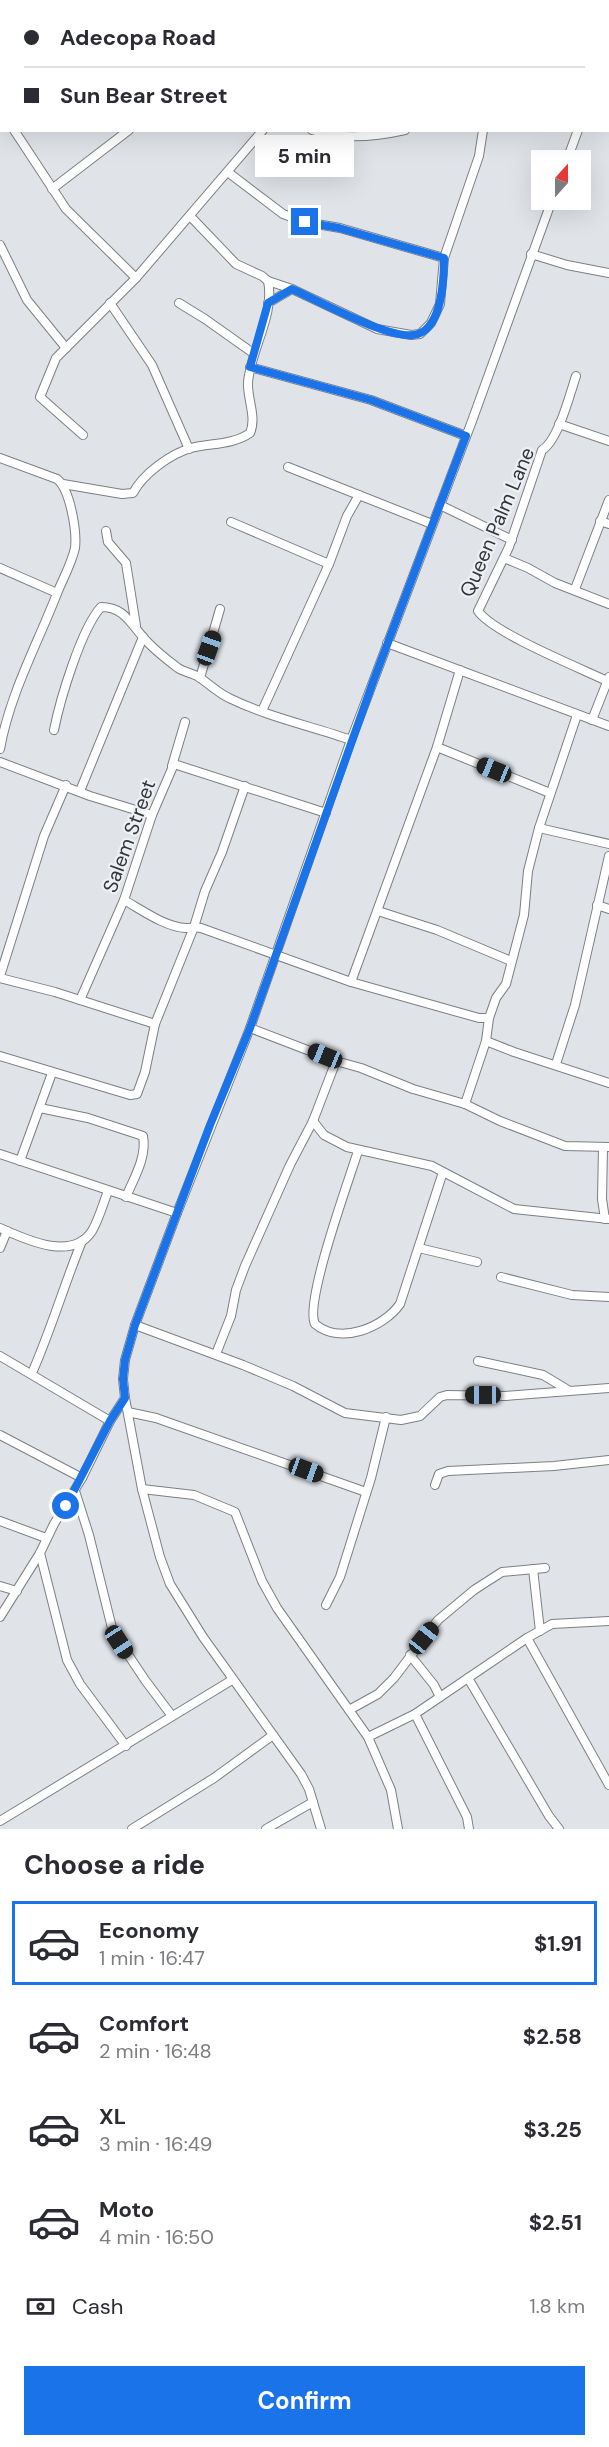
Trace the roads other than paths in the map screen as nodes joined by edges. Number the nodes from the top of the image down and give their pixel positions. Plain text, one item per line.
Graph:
1 (15, 132) edge
2 (126, 132) edge
3 (261, 132) edge
4 (317, 132) edge
5 (391, 132) edge
6 (483, 132) edge
7 (577, 132) edge
8 (571, 150) edge
9 (229, 173) junction
10 (52, 189) junction
11 (548, 210) edge
12 (191, 217) junction
13 (0, 245) edge
14 (531, 254) junction
15 (444, 258) junction
16 (609, 273) edge
17 (135, 278) junction
18 (268, 281) junction
19 (292, 289) junction
20 (110, 303) junction
21 (179, 303) dead end
22 (268, 303) junction
23 (66, 348) junction
24 (253, 353) junction
25 (250, 367) junction
26 (576, 376) dead end
27 (559, 424) junction
28 (83, 435) dead end
29 (466, 436) junction
30 (609, 441) edge
31 (189, 449) junction
32 (0, 458) edge
33 (288, 467) dead end
34 (63, 484) junction
35 (359, 495) junction
36 (609, 500) edge
37 (440, 504) junction
38 (600, 520) junction
39 (231, 522) dead end
40 (432, 524) junction
41 (609, 524) edge
42 (106, 531) dead end
43 (512, 540) junction
44 (504, 558) junction
45 (329, 564) junction
46 (0, 568) edge
47 (574, 589) junction
48 (57, 593) junction
49 (609, 604) edge
50 (220, 609) dead end
51 (136, 626) junction
52 (143, 637) junction
53 (387, 643) junction
54 (460, 670) junction
55 (200, 678) junction
56 (608, 679) edge
57 (262, 711) junction
58 (577, 715) junction
59 (592, 720) junction
60 (185, 722) dead end
61 (609, 726) edge
62 (54, 730) dead end
63 (351, 741) junction
64 (437, 747) junction
65 (0, 749) edge
66 (0, 762) edge
67 (171, 768) junction
68 (66, 786) junction
69 (245, 786) junction
70 (80, 791) junction
71 (550, 793) junction
72 (326, 813) junction
73 (152, 815) junction
74 (539, 828) junction
75 (609, 844) edge
76 (609, 856) edge
77 (124, 900) junction
78 (597, 905) junction
79 (609, 909) edge
80 (378, 911) junction
81 (194, 927) junction
82 (276, 955) junction
83 (511, 961) junction
84 (0, 977) edge
85 (351, 982) junction
86 (80, 1000) junction
87 (489, 1018) junction
88 (155, 1024) junction
89 (250, 1028) junction
90 (486, 1041) junction
91 (0, 1056) edge
92 (336, 1061) junction
93 (556, 1064) junction
94 (52, 1073) junction
95 (609, 1083) edge
96 (465, 1104) junction
97 (39, 1108) junction
98 (313, 1121) junction
99 (606, 1147) edge
100 (358, 1151) junction
101 (0, 1154) edge
102 (20, 1161) junction
103 (443, 1172) junction
104 (108, 1191) junction
105 (126, 1197) junction
106 (177, 1213) junction
107 (607, 1219) edge
108 (3, 1230) edge
109 (82, 1241) junction
110 (0, 1248) edge
111 (419, 1248) junction
112 (477, 1262) dead end
113 (501, 1276) dead end
114 (609, 1297) edge
115 (135, 1325) junction
116 (216, 1354) junction
117 (0, 1356) edge
118 (478, 1361) dead end
119 (32, 1373) junction
120 (609, 1388) edge
121 (568, 1390) junction
122 (125, 1398) junction
123 (128, 1412) junction
124 (386, 1417) junction
125 (110, 1421) junction
126 (0, 1436) edge
127 (609, 1460) edge
128 (82, 1478) junction
129 (435, 1485) dead end
130 (142, 1489) junction
131 (75, 1491) junction
132 (366, 1492) junction
133 (0, 1521) edge
134 (46, 1538) junction
135 (40, 1553) junction
136 (545, 1568) dead end
137 (533, 1569) junction
138 (0, 1586) edge
139 (17, 1591) junction
140 (326, 1605) dead end
141 (0, 1617) edge
142 (609, 1622) edge
143 (540, 1631) junction
144 (527, 1638) junction
145 (410, 1655) junction
146 (468, 1678) junction
147 (232, 1680) junction
148 (440, 1697) junction
149 (349, 1710) junction
150 (415, 1714) junction
151 (172, 1716) junction
152 (273, 1735) junction
153 (368, 1737) junction
154 (126, 1746) junction
155 (609, 1785) edge
156 (313, 1802) junction
157 (0, 1821) edge
158 (132, 1829) edge
159 (266, 1829) edge
160 (321, 1829) edge
161 (398, 1829) edge
162 (470, 1829) edge
163 (560, 1829) edge

1 - 10 street
2 - 10 street
3 - 9 street
4 - 5 street
6 - 15 street
7 - 8 street
9 - 12 street
9 - 15 street
10 - 17 street
11 - 14 street
12 - 17 street
12 - 18 street
13 - 23 street
14 - 16 street
14 - 29 street
15 - 19 street
17 - 20 street
18 - 19 street
18 - 22 street
19 - 22 street
20 - 23 street
20 - 31 street
21 - 24 street
22 - 24 street
23 - 28 street
24 - 25 street
25 - 29 street
25 - 31 street
26 - 27 street, Queen Palm Lane
27 - 30 street
27 - 43 street, Queen Palm Lane
29 - 37 street
31 - 34 street
32 - 34 street
33 - 35 street
34 - 48 street
35 - 40 street
35 - 45 street
36 - 38 street
37 - 40 street
37 - 43 street
38 - 41 street
38 - 47 street
39 - 45 street
40 - 53 street
42 - 51 street
43 - 44 street, Queen Palm Lane
44 - 47 street
44 - 56 street, Queen Palm Lane
45 - 57 street
46 - 48 street
47 - 49 street
48 - 65 street
50 - 55 street
51 - 52 street
51 - 62 street
52 - 55 street
52 - 70 street
53 - 54 street
53 - 63 street
54 - 58 street
54 - 64 street
55 - 57 street
56 - 59 street
57 - 63 street
58 - 59 street
58 - 71 street
59 - 61 street
60 - 67 street
63 - 72 street
64 - 71 street
64 - 80 street
66 - 68 street
67 - 69 street, Salem Street
67 - 73 street, Salem Street
68 - 70 street
68 - 84 street
69 - 72 street, Salem Street
69 - 81 street
70 - 73 street
71 - 74 street
72 - 82 street
73 - 77 street, Salem Street
74 - 75 street
74 - 83 street
76 - 78 street
77 - 81 street
77 - 86 street, Salem Street
78 - 79 street
78 - 93 street
80 - 83 street
80 - 85 street
81 - 82 street
81 - 88 street
82 - 85 street
82 - 89 street
83 - 87 street
84 - 86 street
85 - 87 street
86 - 88 street
87 - 90 street
88 - 94 street
89 - 92 street
89 - 106 street
90 - 93 street
90 - 96 street
91 - 94 street
92 - 96 street
92 - 98 street
93 - 95 street
94 - 97 street
96 - 99 street
97 - 102 street
97 - 105 street
98 - 100 street
98 - 116 street
99 - 107 street
100 - 103 street
100 - 111 street
101 - 102 street
102 - 104 street
103 - 107 street
103 - 111 street
104 - 105 street
104 - 109 street
105 - 106 street
106 - 115 street
108 - 109 street
108 - 110 street
109 - 119 street
111 - 112 street
113 - 114 street
115 - 116 street
115 - 122 street
116 - 124 street
117 - 119 street
118 - 121 street
119 - 125 street
120 - 121 street
121 - 124 street
122 - 123 street
122 - 125 street
123 - 130 street
123 - 132 street
124 - 132 street
125 - 128 street
126 - 128 street
127 - 129 street
128 - 131 street
130 - 147 street
130 - 149 street
131 - 134 street
131 - 151 street
132 - 140 street
133 - 134 street
134 - 135 street
135 - 139 street
135 - 154 street
136 - 137 street
137 - 143 street
137 - 145 street
138 - 139 street
139 - 141 street
142 - 143 street
143 - 144 street
144 - 146 street
144 - 155 street
145 - 148 street
145 - 149 street
146 - 148 street
146 - 163 street
147 - 151 street
147 - 152 street
148 - 150 street
149 - 153 street
150 - 153 street
150 - 162 street
151 - 154 street
152 - 156 street
152 - 158 street
153 - 161 street
154 - 157 street
156 - 159 street
156 - 160 street

